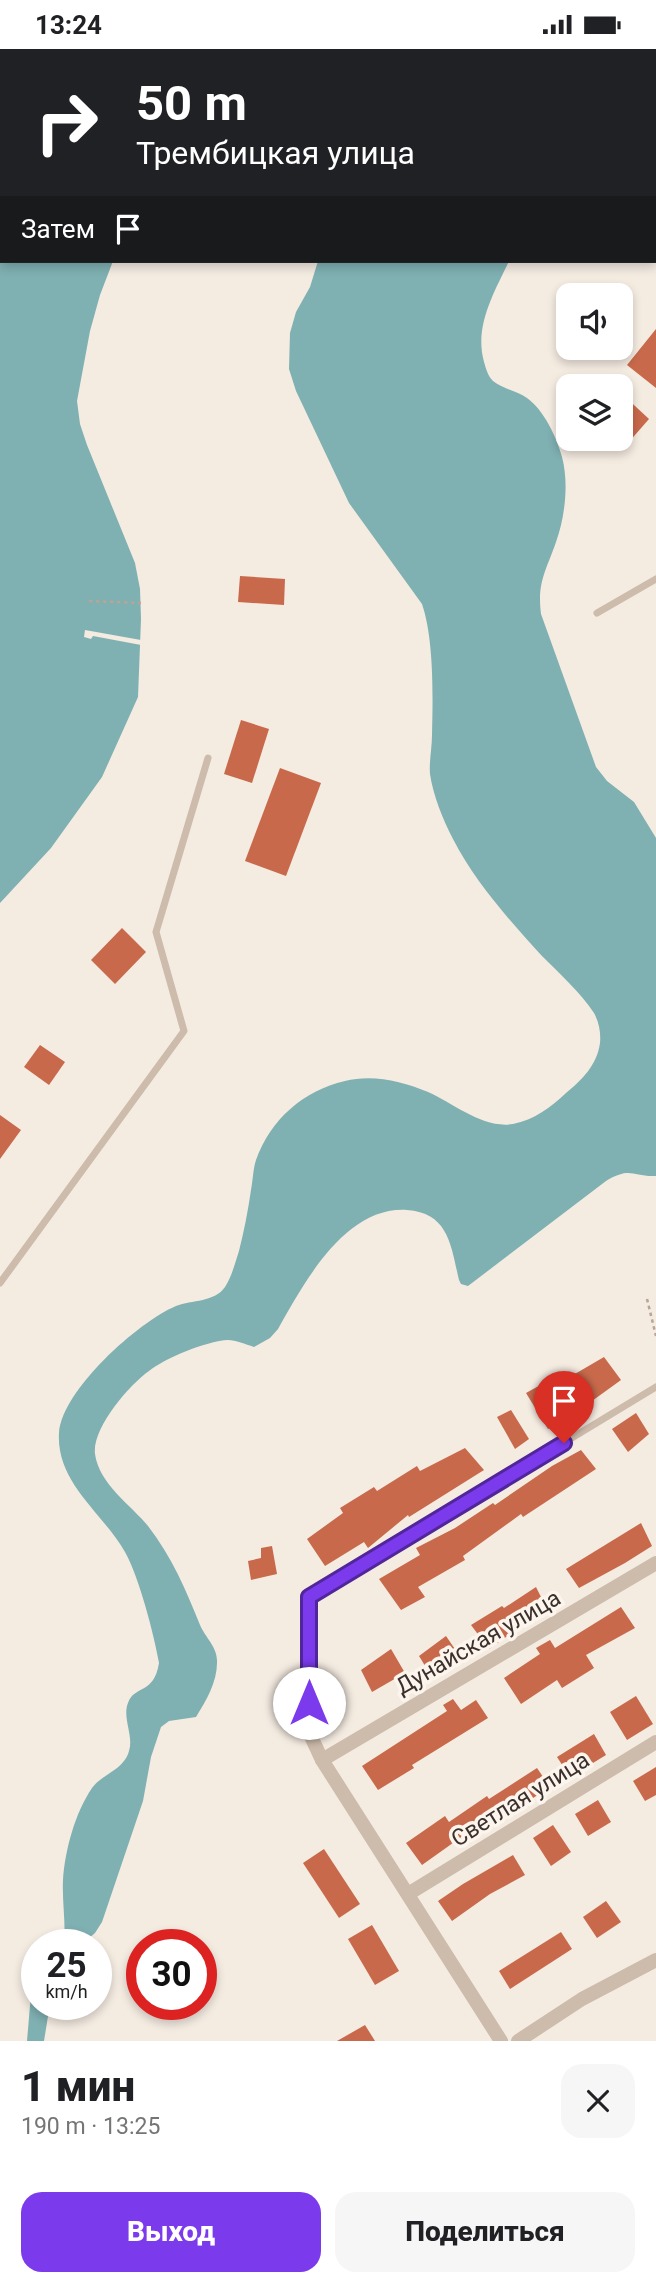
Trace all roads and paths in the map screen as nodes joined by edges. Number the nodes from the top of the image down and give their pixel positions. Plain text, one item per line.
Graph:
1 (656, 579) edge
2 (89, 601) dead end
3 (141, 603) dead end
4 (597, 613) dead end
5 (208, 758) dead end
6 (0, 1283) edge
7 (648, 1299) dead end
8 (656, 1336) edge
9 (656, 1387) edge
10 (656, 1563) edge
11 (309, 1597) joint
12 (656, 1742) edge
13 (322, 1760) junction
14 (408, 1894) junction
15 (656, 1960) edge
16 (500, 2041) edge
17 (518, 2041) edge

1 - 4 lane
2 - 3 path
5 - 6 lane
7 - 8 path
9 - 11 lane
10 - 13 street, Дунайская улица
11 - 13 street
12 - 14 street, Светлая улица
13 - 14 street
14 - 16 street
15 - 17 street

